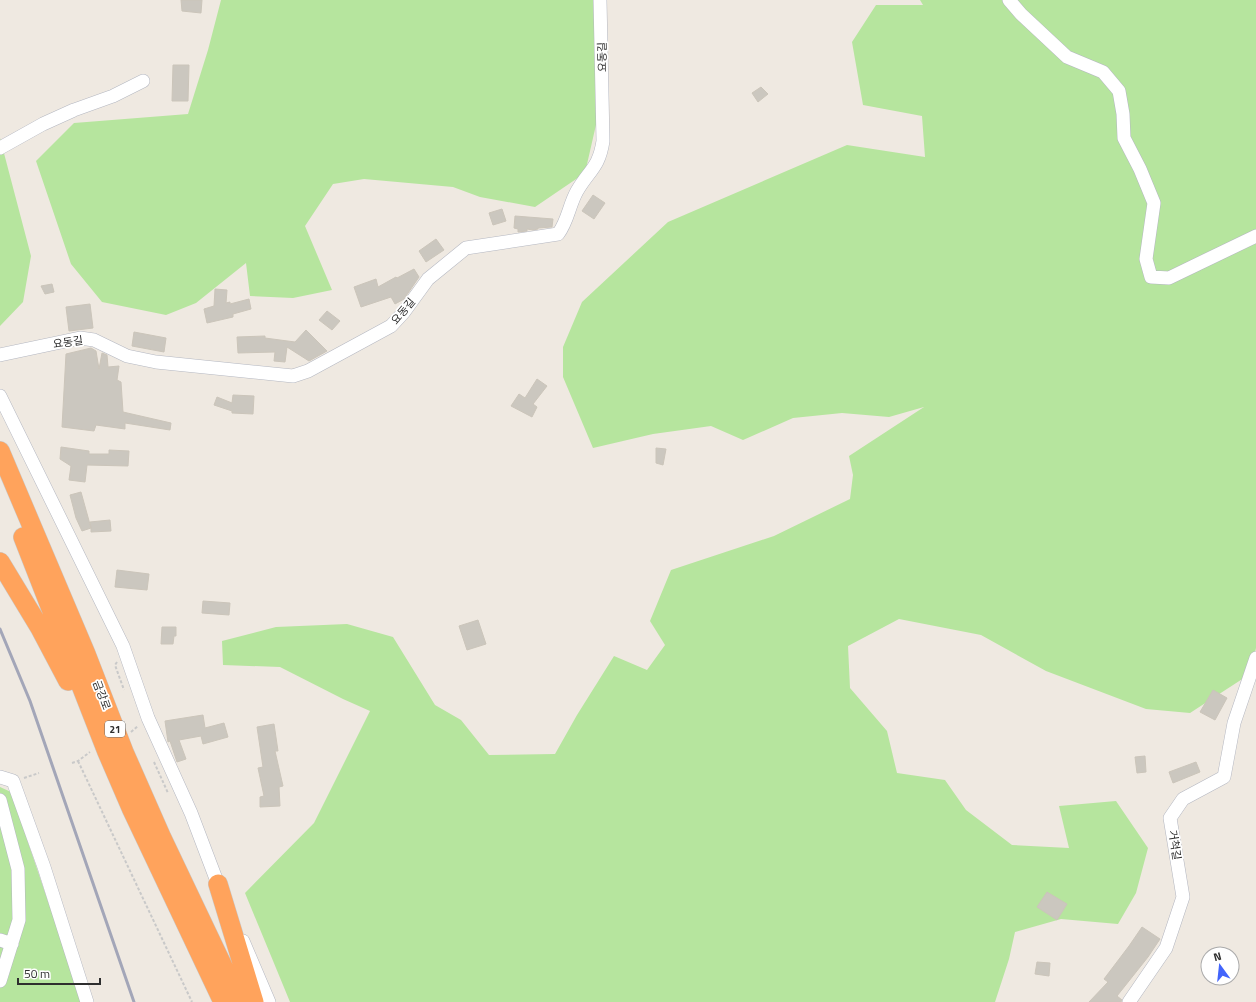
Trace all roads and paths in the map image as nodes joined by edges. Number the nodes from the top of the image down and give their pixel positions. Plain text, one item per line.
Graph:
1 (600, 0) edge
2 (1010, 0) edge
3 (143, 81) dead end
4 (0, 148) edge
5 (1256, 236) edge
6 (0, 355) edge
7 (0, 396) edge
8 (0, 450) edge
9 (0, 478) edge
10 (0, 562) edge
11 (1256, 658) edge
12 (138, 726) dead end
13 (131, 732) dead end
14 (98, 752) junction
15 (78, 761) junction
16 (72, 763) dead end
17 (39, 773) dead end
18 (0, 777) edge
19 (12, 781) edge
20 (0, 800) edge
21 (218, 884) junction
22 (6, 942) edge
23 (0, 980) edge
24 (87, 1002) edge
25 (192, 1002) edge
26 (223, 1002) edge
27 (240, 1002) edge
28 (254, 1002) edge
29 (269, 1002) edge
30 (1129, 1002) edge

1 - 6 street, 요동길
2 - 5 street
3 - 4 street
7 - 21 street
8 - 27 highway, 금강로 / 21
9 - 14 highway, 금강로 / 21
10 - 14 highway
11 - 30 street, 거척길
12 - 13 path
14 - 15 path
14 - 26 highway, 금강로 / 21
15 - 16 path
15 - 25 path
17 - 19 path
18 - 19 street
19 - 24 street
20 - 22 street
21 - 28 highway
21 - 29 street
22 - 23 street

